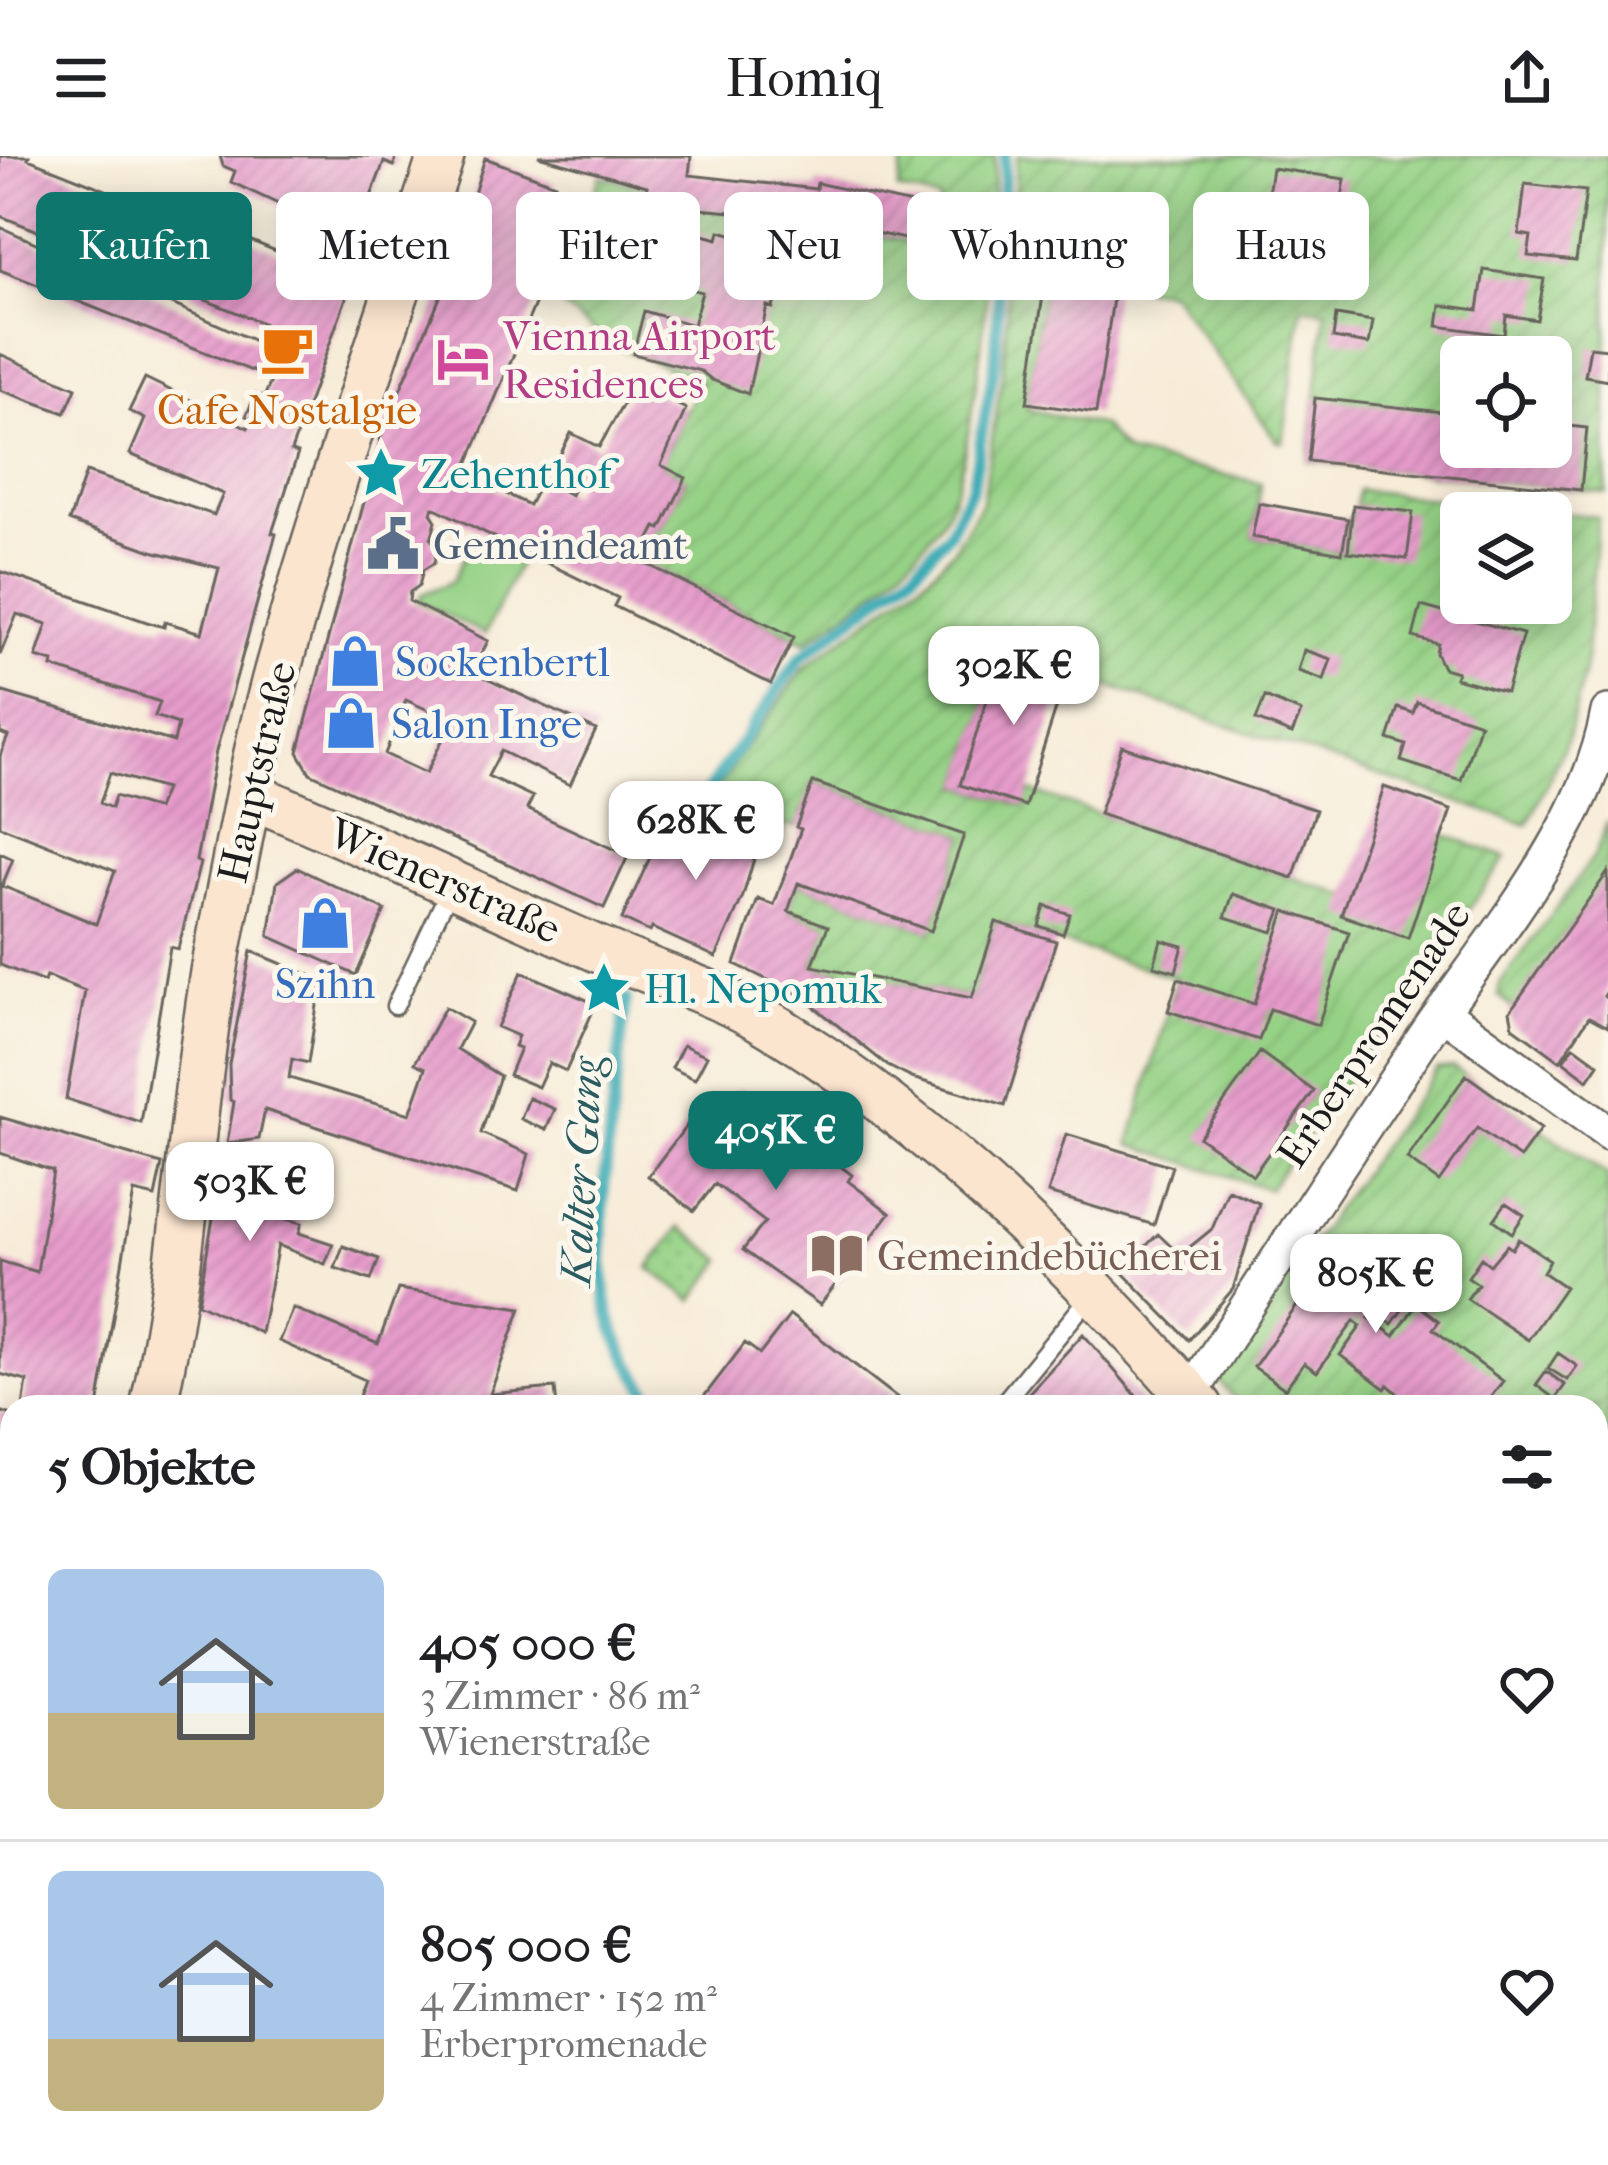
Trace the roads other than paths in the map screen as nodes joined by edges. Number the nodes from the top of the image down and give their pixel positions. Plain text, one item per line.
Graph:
1 (441, 156) edge
2 (1608, 712) edge
3 (249, 795) junction
4 (452, 884) junction
5 (395, 1006) dead end
6 (1442, 1012) junction
7 (1608, 1132) edge
8 (1093, 1294) junction
9 (156, 1395) edge
10 (1010, 1395) edge
11 (1189, 1395) edge
12 (1199, 1395) edge

1 - 3 street, Hauptstraße
2 - 6 street, Erberpromenade
3 - 4 street, Wienerstraße
3 - 9 street, Hauptstraße
4 - 5 lane
4 - 8 street, Wienerstraße
6 - 7 street
6 - 12 street, Erberpromenade
8 - 10 lane
8 - 11 street, Wienerstraße

